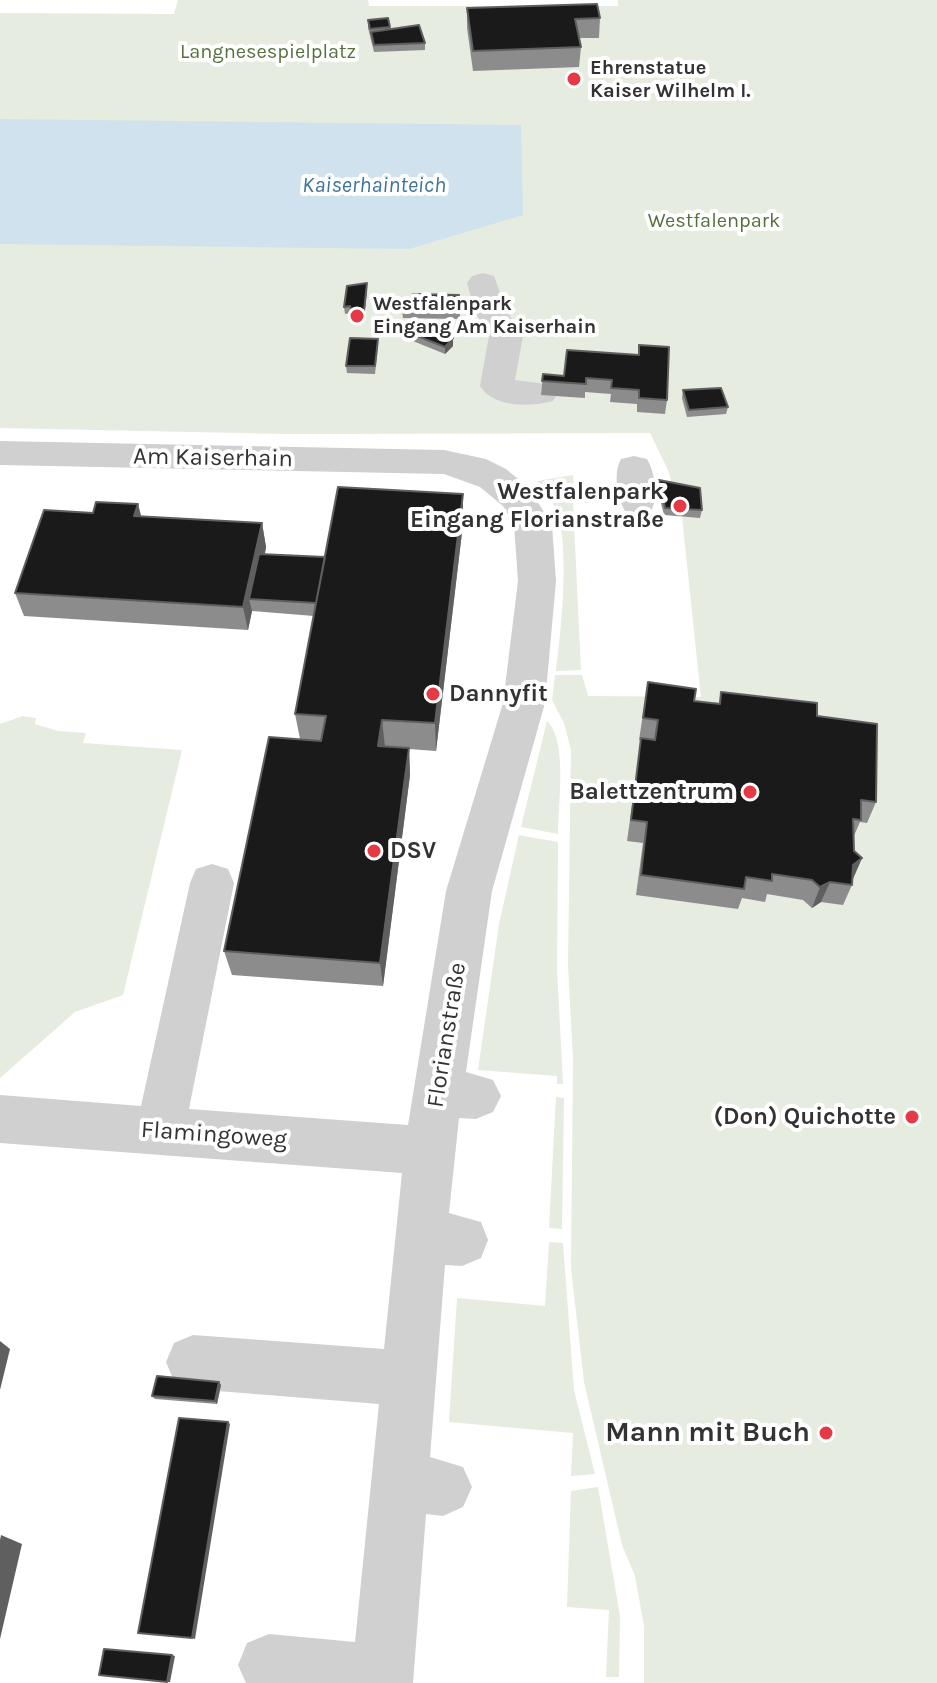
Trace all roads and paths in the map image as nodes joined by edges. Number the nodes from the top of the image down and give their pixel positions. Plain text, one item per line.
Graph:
1 (483, 283) dead end
2 (541, 393) edge
3 (0, 453) edge
4 (426, 462) joint
5 (212, 883) dead end
6 (0, 1119) edge
7 (160, 1131) junction
8 (429, 1151) junction
9 (193, 1362) dead end
10 (408, 1379) junction
11 (269, 1665) dead end
12 (382, 1679) edge

1 - 2 street
3 - 4 street, Am Kaiserhain
4 - 8 street, Florianstraße
5 - 7 street
6 - 7 street, Flamingoweg
7 - 8 street, Flamingoweg
8 - 10 street, Florianstraße
9 - 10 street
10 - 12 street, Florianstraße
11 - 12 street

